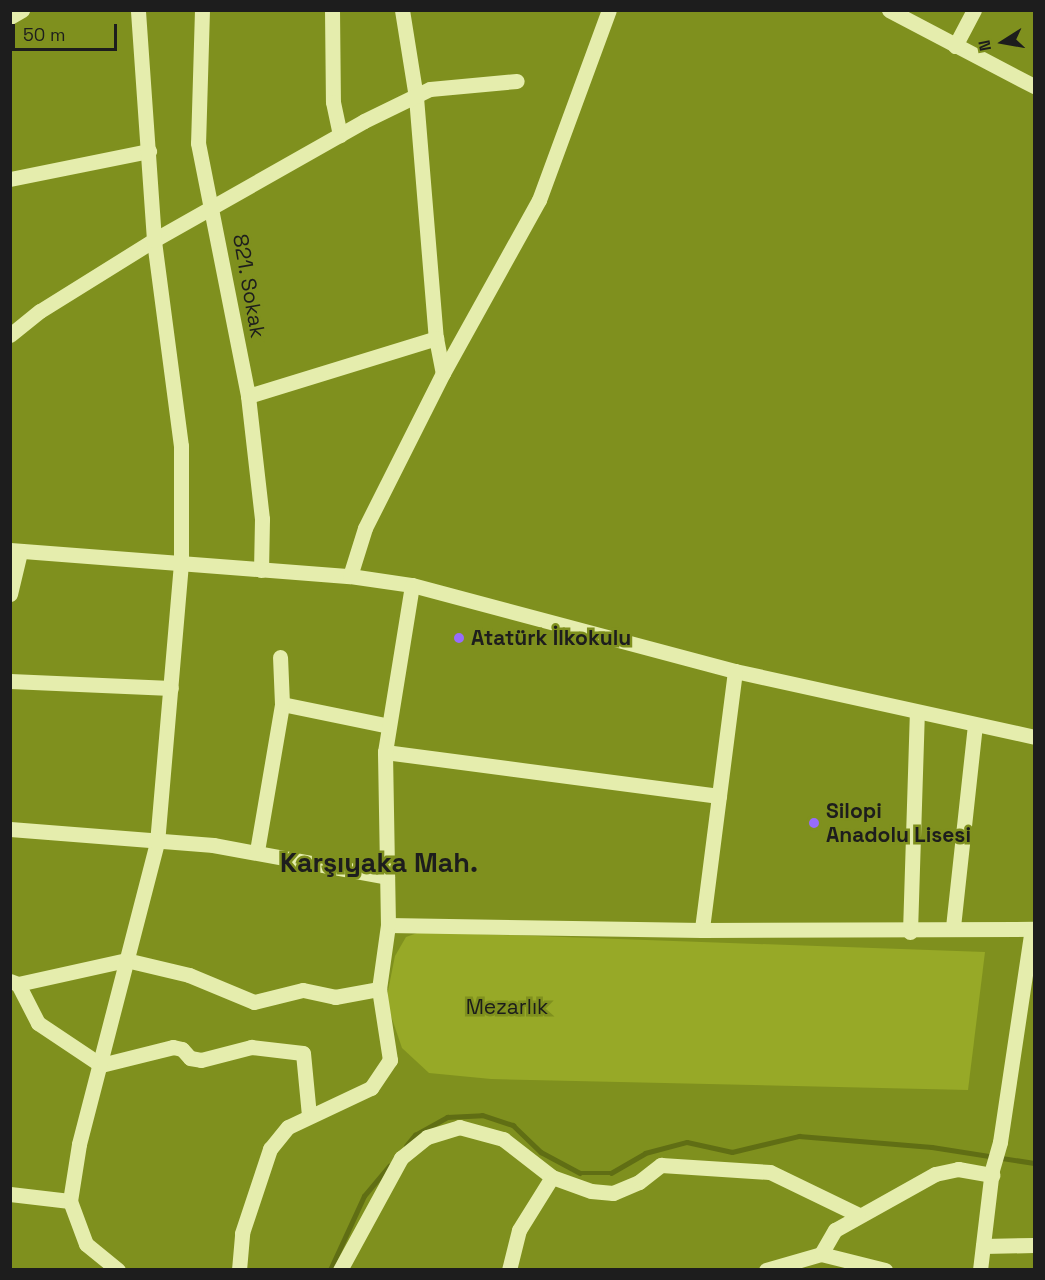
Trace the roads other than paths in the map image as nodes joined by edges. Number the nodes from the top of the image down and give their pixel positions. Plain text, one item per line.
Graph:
1 (22, 10) edge
2 (138, 10) edge
3 (202, 10) edge
4 (332, 10) edge
5 (402, 10) edge
6 (609, 10) edge
7 (889, 10) edge
8 (974, 10) edge
9 (10, 17) edge
10 (955, 46) junction
11 (517, 81) dead end
12 (1035, 87) edge
13 (416, 96) junction
14 (340, 135) junction
15 (149, 152) junction
16 (10, 178) edge
17 (214, 208) junction
18 (154, 240) junction
19 (10, 334) edge
20 (436, 338) junction
21 (443, 373) junction
22 (248, 396) junction
23 (15, 551) edge
24 (181, 565) junction
25 (261, 570) junction
26 (350, 576) junction
27 (412, 585) junction
28 (10, 594) edge
29 (280, 657) dead end
30 (735, 671) junction
31 (10, 681) edge
32 (171, 688) junction
33 (282, 704) junction
34 (917, 714) junction
35 (975, 725) junction
36 (389, 726) junction
37 (1035, 737) edge
38 (385, 752) junction
39 (719, 796) junction
40 (10, 829) edge
41 (157, 843) junction
42 (257, 851) junction
43 (387, 877) junction
44 (388, 925) junction
45 (953, 927) junction
46 (1033, 929) edge
47 (702, 930) junction
48 (910, 932) junction
49 (1030, 958) edge
50 (126, 960) junction
51 (14, 982) edge
52 (379, 989) junction
53 (101, 1065) junction
54 (309, 1115) junction
55 (992, 1173) junction
56 (552, 1177) junction
57 (10, 1194) edge
58 (70, 1201) junction
59 (857, 1214) junction
60 (1035, 1245) edge
61 (983, 1246) junction
62 (821, 1254) junction
63 (118, 1269) edge
64 (239, 1269) edge
65 (340, 1269) edge
66 (509, 1269) edge
67 (766, 1269) edge
68 (885, 1269) edge
69 (980, 1269) edge

1 - 9 street
2 - 15 street
3 - 17 street, 821. Sokak
4 - 14 street
5 - 13 street
6 - 21 street
7 - 10 street
8 - 10 street
10 - 12 street
11 - 13 street
13 - 14 street
13 - 20 street
14 - 17 street
15 - 16 street
15 - 18 street
17 - 18 street
17 - 22 street, 821. Sokak
18 - 19 street
18 - 24 street
20 - 21 street
20 - 22 street
21 - 26 street
22 - 25 street, 821. Sokak
23 - 24 street
23 - 28 street
24 - 25 street
24 - 32 street
25 - 26 street
26 - 27 street
27 - 30 street
27 - 36 street
29 - 33 street
30 - 34 street
30 - 39 street
31 - 32 street
32 - 41 street
33 - 36 street
33 - 42 street
34 - 35 street
34 - 48 street
35 - 37 street
35 - 45 street
36 - 38 street
38 - 39 street
38 - 43 street
39 - 47 street
40 - 41 street
41 - 42 street
41 - 50 street
42 - 43 street
43 - 44 street
44 - 47 street
44 - 52 street
45 - 46 street
45 - 48 street
46 - 49 street
47 - 48 street
49 - 55 street
50 - 51 street
50 - 52 street
50 - 53 street
51 - 53 street
52 - 54 street
53 - 54 street
53 - 58 street
54 - 64 street
55 - 59 street
55 - 61 street
56 - 59 street
56 - 65 street
56 - 66 street
57 - 58 street
58 - 63 street
59 - 62 street
60 - 61 street
61 - 69 street
62 - 67 street
62 - 68 street

